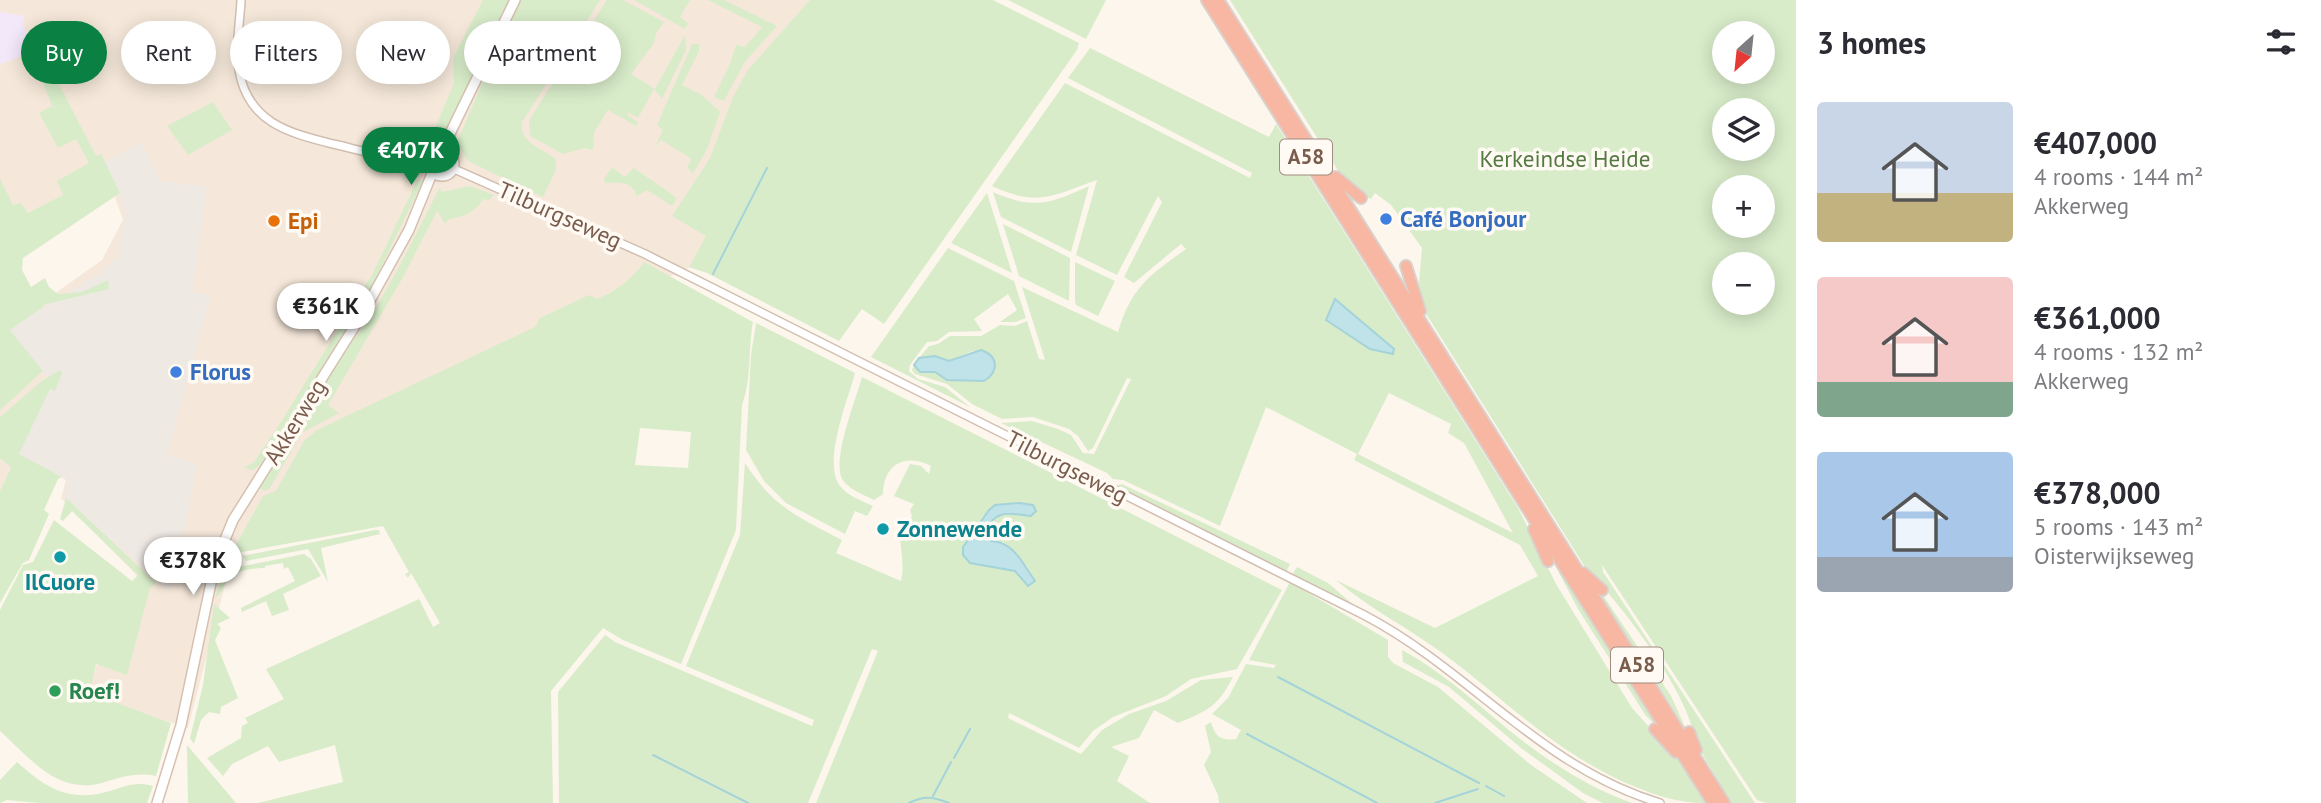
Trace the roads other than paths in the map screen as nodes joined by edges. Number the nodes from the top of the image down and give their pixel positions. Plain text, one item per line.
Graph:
1 (242, 0) edge
2 (515, 0) edge
3 (1207, 0) edge
4 (1217, 0) edge
5 (442, 154) junction
6 (393, 157) junction
7 (1322, 163) junction
8 (452, 168) junction
9 (435, 171) junction
10 (1362, 198) dead end
11 (1406, 266) dead end
12 (1439, 350) junction
13 (1506, 474) junction
14 (1548, 561) dead end
15 (1573, 563) junction
16 (1602, 590) dead end
17 (1655, 729) dead end
18 (1689, 732) dead end
19 (1698, 769) junction
20 (157, 803) edge
21 (1660, 803) edge
22 (1713, 803) edge
23 (1724, 803) edge

1 - 6 street
2 - 5 main road
3 - 13 highway, A58
4 - 7 highway, A58
5 - 6 street
5 - 8 main road
5 - 9 main road
6 - 9 street
7 - 10 highway, A58
7 - 12 highway, A58
8 - 9 main road
8 - 21 street, Tilburgseweg
9 - 20 main road, Akkerweg
11 - 12 highway, A58
12 - 15 highway, A58
13 - 14 highway, A58
13 - 19 highway, A58
15 - 16 highway, A58
15 - 19 highway, A58
17 - 19 highway, A58
18 - 19 highway, A58
19 - 22 highway, A58
19 - 23 highway, A58

